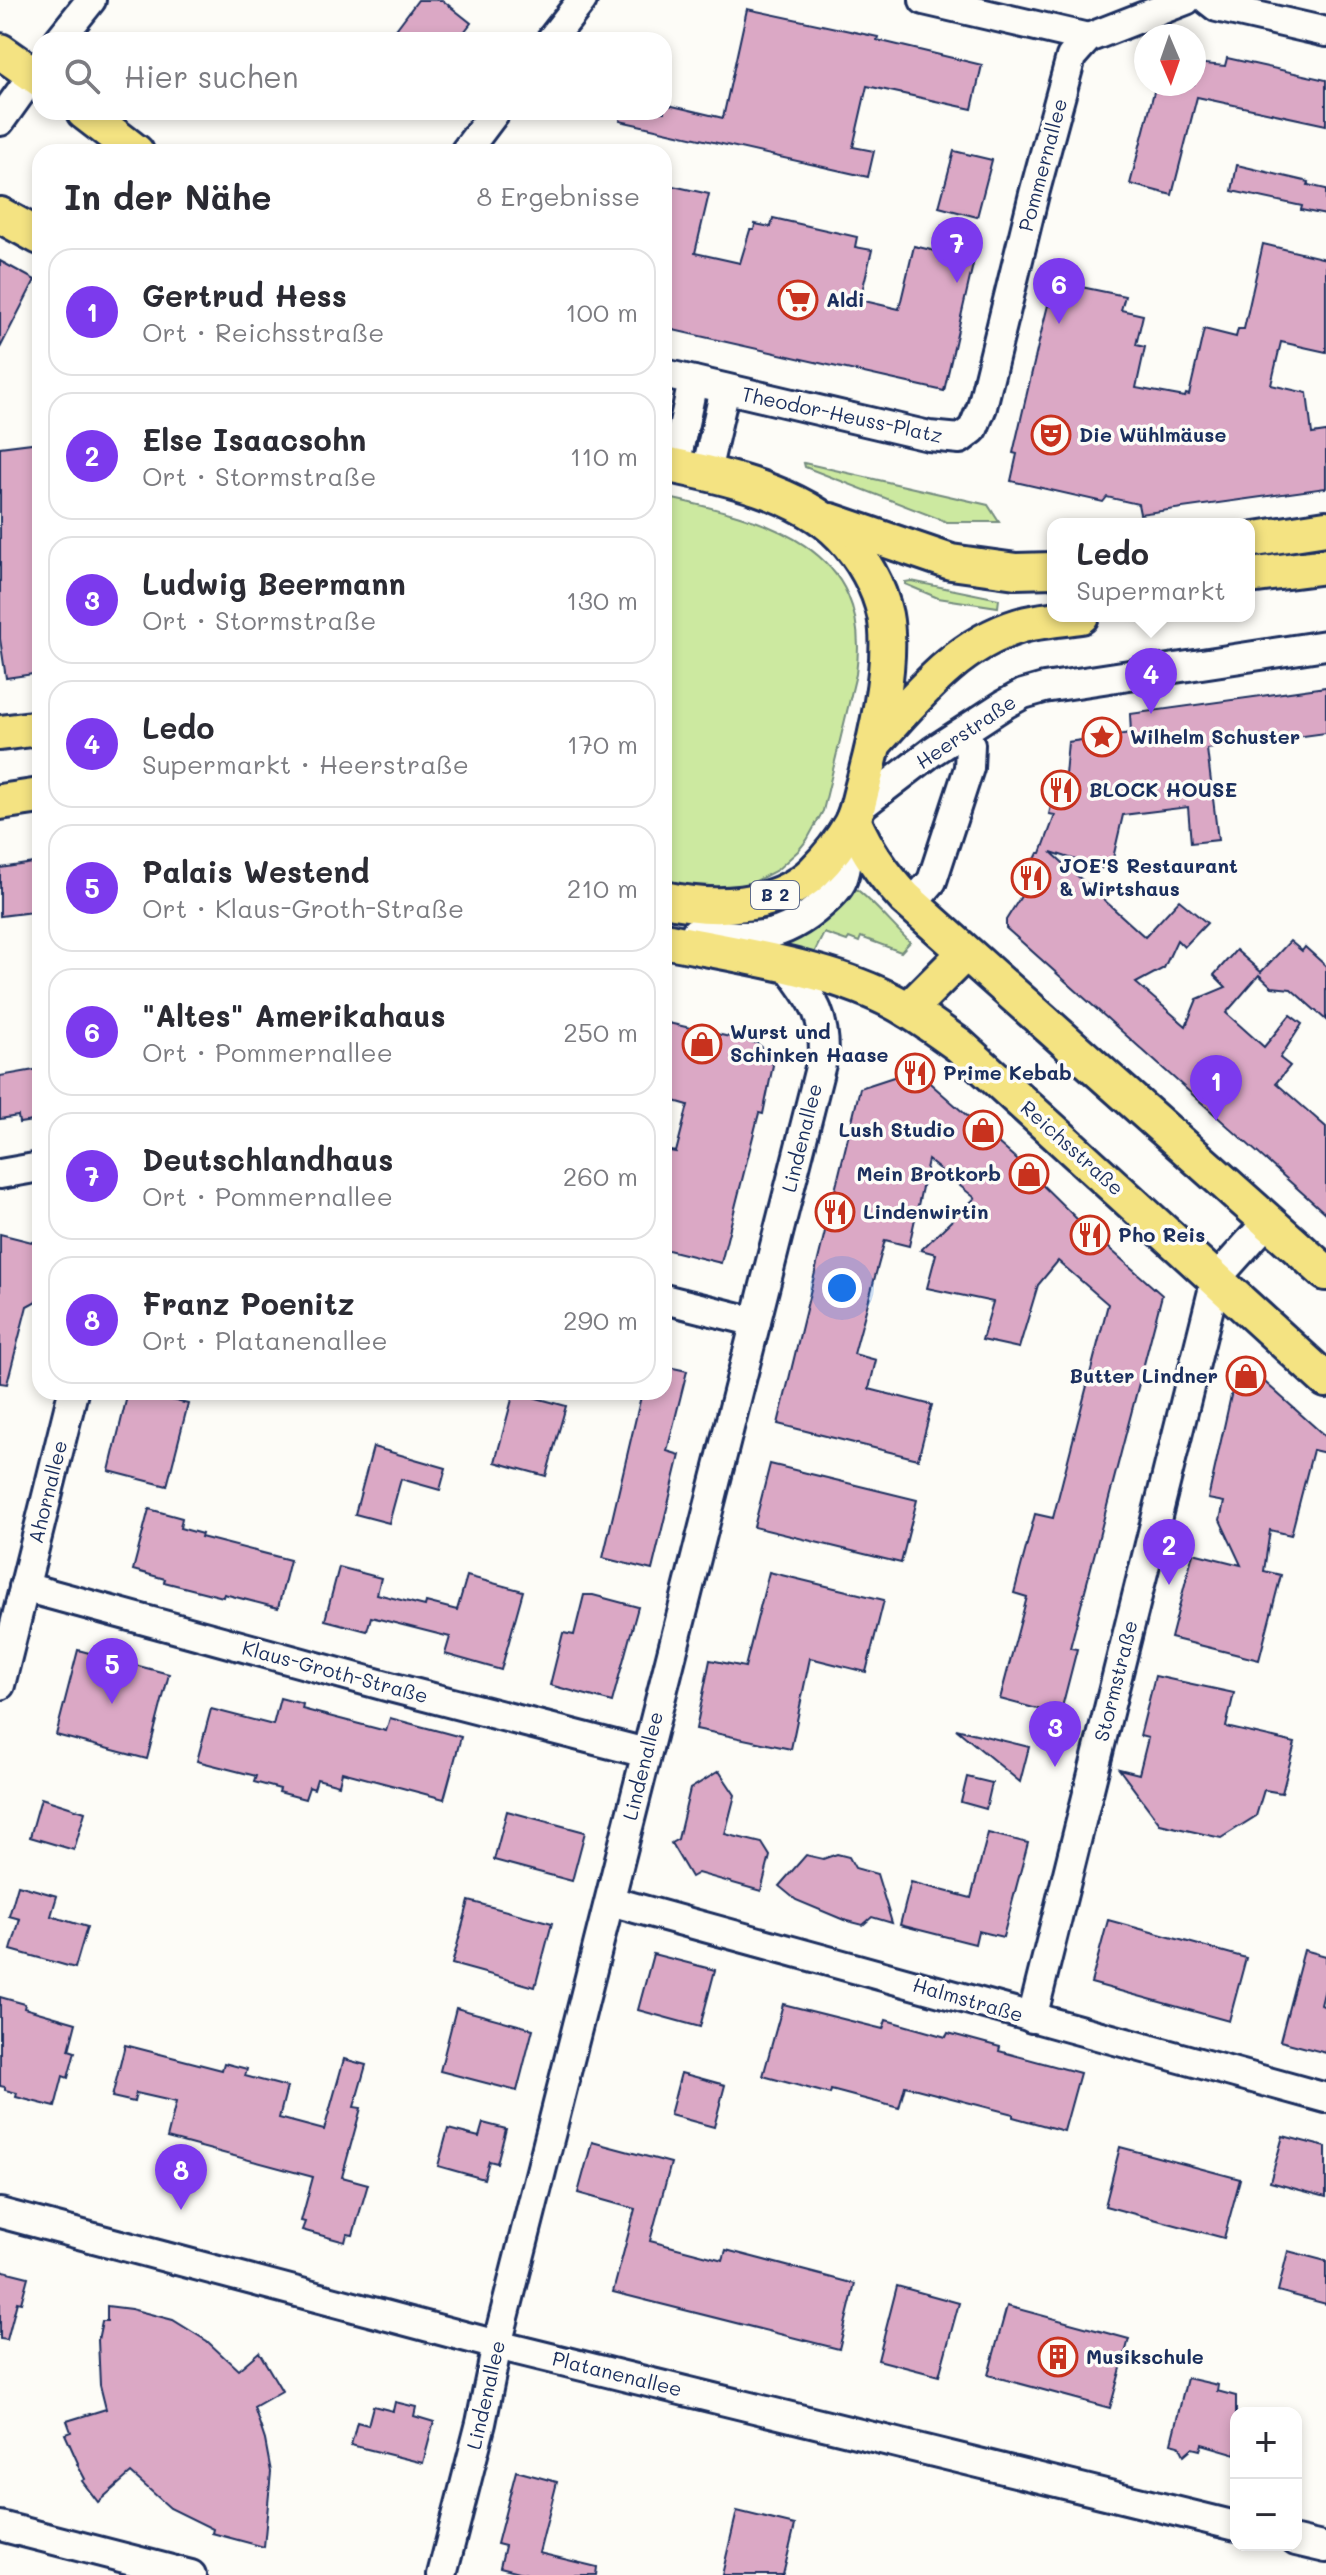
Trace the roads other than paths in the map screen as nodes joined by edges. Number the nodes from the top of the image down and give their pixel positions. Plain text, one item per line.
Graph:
1 (91, 0) edge
2 (582, 0) edge
3 (924, 0) edge
4 (1186, 0) edge
5 (1208, 0) edge
6 (65, 32) edge
7 (557, 32) edge
8 (1326, 32) edge
9 (1088, 38) junction
10 (0, 51) edge
11 (32, 69) edge
12 (32, 79) edge
13 (94, 120) edge
14 (489, 120) edge
15 (0, 121) edge
16 (126, 144) edge
17 (471, 144) edge
18 (0, 215) edge
19 (32, 233) edge
20 (672, 376) edge
21 (693, 381) junction
22 (725, 389) junction
23 (960, 439) joint
24 (682, 467) edge
25 (823, 518) junction
26 (1326, 528) edge
27 (1255, 539) edge
28 (1326, 566) edge
29 (1047, 570) edge
30 (1255, 575) edge
31 (1047, 621) edge
32 (1326, 645) edge
33 (32, 729) edge
34 (0, 733) edge
35 (963, 733) junction
36 (875, 742) junction
37 (32, 797) edge
38 (0, 802) edge
39 (853, 818) junction
40 (672, 900) edge
41 (912, 904) junction
42 (672, 927) edge
43 (672, 942) edge
44 (965, 953) junction
45 (788, 966) junction
46 (908, 1010) junction
47 (32, 1168) edge
48 (0, 1174) edge
49 (1268, 1221) junction
50 (1326, 1273) edge
51 (1216, 1279) junction
52 (672, 1301) edge
53 (756, 1322) junction
54 (1326, 1380) edge
55 (71, 1400) edge
56 (24, 1587) junction
57 (0, 1685) edge
58 (646, 1753) junction
59 (610, 1901) junction
60 (1032, 2018) junction
61 (1326, 2098) edge
62 (0, 2213) edge
63 (497, 2345) junction
64 (1230, 2525) edge
65 (0, 2526) edge
66 (1302, 2542) edge
67 (1326, 2548) edge
68 (191, 2575) edge
69 (442, 2575) edge

1 - 6 street
2 - 7 street
3 - 9 street
4 - 9 street
5 - 8 street
9 - 23 street, Pommernallee
10 - 11 main road
12 - 15 street
13 - 16 main road
14 - 17 street
18 - 19 main road
20 - 21 street, Theodor-Heuss-Platz
21 - 22 street, Theodor-Heuss-Platz
21 - 24 street
22 - 23 street, Theodor-Heuss-Platz
22 - 24 street, Theodor-Heuss-Platz
24 - 25 main road
25 - 29 main road
25 - 36 main road
26 - 27 main road
28 - 30 main road
31 - 36 main road, B 2
32 - 35 street, Heerstraße
33 - 34 main road
35 - 39 street, Heerstraße
35 - 41 street
36 - 39 main road, B 2
37 - 38 main road
39 - 40 main road, B 2
39 - 41 main road
39 - 42 street
41 - 44 main road
43 - 45 main road
44 - 46 main road
44 - 49 main road
45 - 46 main road, Reichsstraße
45 - 53 street, Lindenallee
46 - 51 main road, Reichsstraße
47 - 48 street
49 - 50 main road
49 - 51 street, Stormstraße
51 - 54 main road, Reichsstraße
51 - 60 street, Stormstraße
52 - 53 street
53 - 58 street, Lindenallee
55 - 56 street, Ahornallee
56 - 57 street, Ahornallee
56 - 58 street, Klaus-Groth-Straße
58 - 59 street, Lindenallee
59 - 60 street, Halmstraße
59 - 63 street, Lindenallee
60 - 61 street, Halmstraße
62 - 63 street, Platanenallee
63 - 64 street, Platanenallee
63 - 69 street, Lindenallee
65 - 68 street
66 - 67 street

